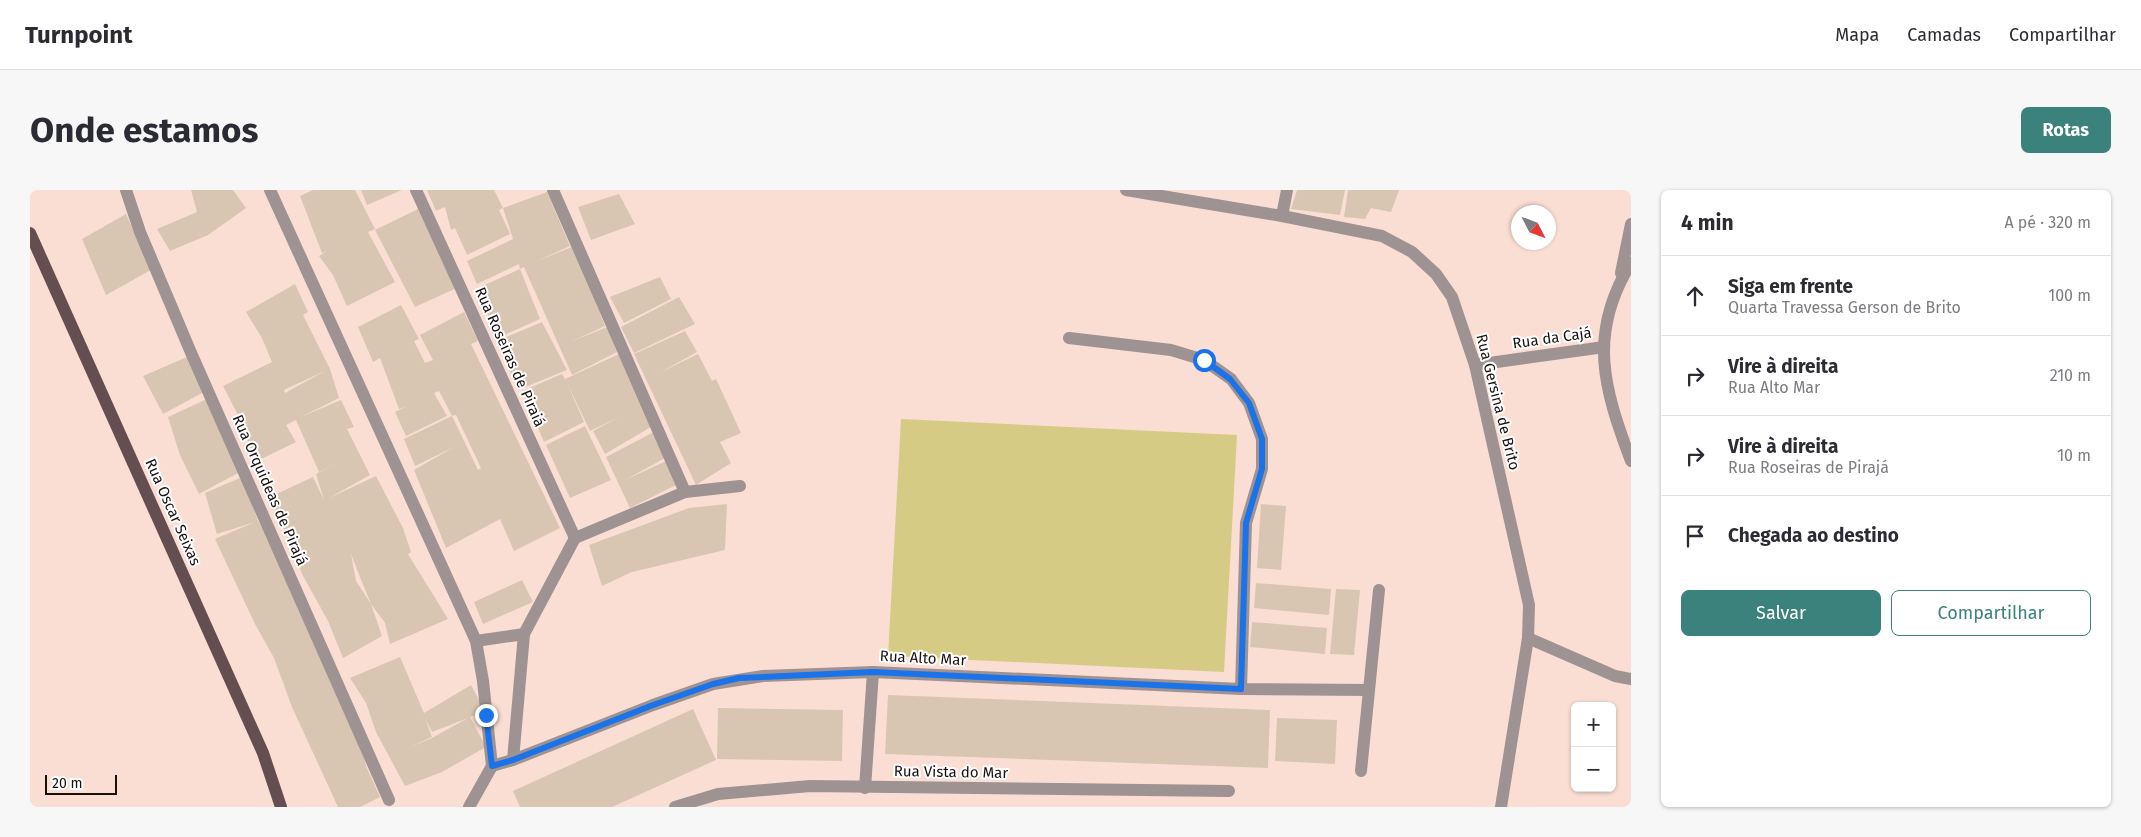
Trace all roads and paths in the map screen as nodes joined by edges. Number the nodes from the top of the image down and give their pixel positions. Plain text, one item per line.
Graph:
1 (126, 190) edge
2 (270, 190) edge
3 (416, 190) edge
4 (553, 190) edge
5 (1126, 190) edge
6 (1287, 190) edge
7 (1282, 216) junction
8 (1631, 224) edge
9 (31, 239) edge
10 (1631, 263) edge
11 (1617, 285) junction
12 (1069, 338) dead end
13 (1604, 347) junction
14 (1475, 365) junction
15 (1631, 461) edge
16 (740, 486) dead end
17 (685, 492) junction
18 (575, 538) junction
19 (1379, 590) dead end
20 (524, 634) junction
21 (1528, 638) junction
22 (476, 641) junction
23 (873, 672) junction
24 (1631, 678) edge
25 (1241, 689) junction
26 (1369, 690) junction
27 (513, 760) junction
28 (492, 766) junction
29 (1361, 771) dead end
30 (865, 788) junction
31 (1229, 791) dead end
32 (389, 800) dead end
33 (281, 807) edge
34 (470, 807) edge
35 (675, 807) edge
36 (1501, 807) edge

1 - 32 street, Rua Orquideas de Pirajá
2 - 22 street
3 - 18 street, Rua Roseiras de Piraiá
4 - 17 street
5 - 7 street, Rua Gersina de Brito
6 - 7 street
7 - 14 street, Rua Gersina de Brito
8 - 11 street
9 - 33 main road, Rua Oscar Seixas
10 - 11 street
11 - 13 street
12 - 25 street
13 - 14 street, Rua da Cajá
13 - 15 street
14 - 21 street, Rua Gersina de Brito
16 - 17 street
17 - 18 street
18 - 20 street
19 - 26 street
20 - 22 street
20 - 27 street
21 - 24 street
21 - 36 street, Rua Gersina de Brito
22 - 28 street
23 - 25 street, Rua Alto Mar
23 - 27 street, Rua Alto Mar
23 - 30 street
25 - 26 street, Rua Alto Mar
26 - 29 street
27 - 28 street, Rua Alto Mar
28 - 34 street
30 - 31 street, Rua Vista do Mar
30 - 35 street, Rua Vista do Mar

